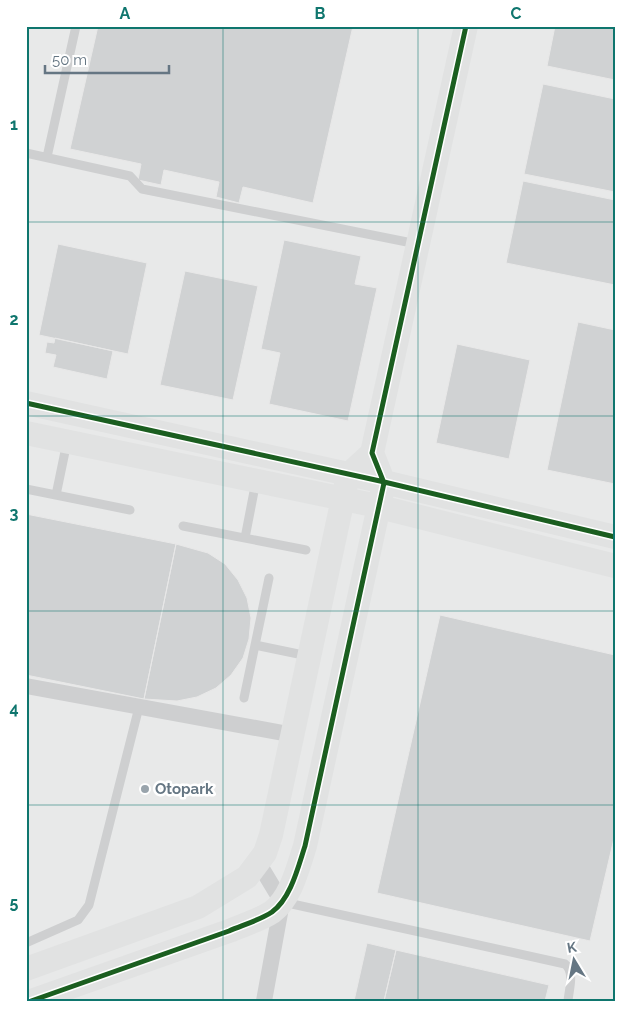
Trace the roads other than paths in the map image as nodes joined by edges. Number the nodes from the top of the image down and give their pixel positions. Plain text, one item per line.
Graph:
1 (76, 26) edge
2 (466, 26) edge
3 (26, 152) edge
4 (47, 157) junction
5 (419, 245) junction
6 (26, 403) edge
7 (26, 433) edge
8 (67, 441) junction
9 (372, 453) junction
10 (348, 474) junction
11 (256, 481) junction
12 (384, 483) junction
13 (26, 489) edge
14 (56, 495) junction
15 (343, 499) junction
16 (378, 508) junction
17 (130, 510) dead end
18 (183, 526) dead end
19 (615, 537) edge
20 (245, 538) junction
21 (306, 550) dead end
22 (615, 566) edge
23 (269, 578) dead end
24 (255, 645) junction
25 (310, 657) junction
26 (26, 686) edge
27 (244, 698) dead end
28 (139, 707) junction
29 (294, 734) junction
30 (258, 862) junction
31 (282, 902) junction
32 (26, 943) edge
33 (26, 970) edge
34 (31, 1001) edge
35 (264, 1001) edge
36 (568, 1001) edge

1 - 4 lane
2 - 5 street
3 - 4 lane
4 - 5 lane
5 - 9 street
6 - 10 street
7 - 8 street
8 - 11 street
8 - 14 lane
9 - 10 street
9 - 12 street
10 - 12 street
10 - 15 street
11 - 15 street
11 - 20 lane
12 - 16 street
12 - 19 street
13 - 14 lane
14 - 17 lane
15 - 16 street
15 - 25 street
16 - 22 street
16 - 31 street
18 - 20 lane
20 - 21 lane
23 - 24 lane
24 - 25 lane
24 - 27 lane
25 - 29 street
26 - 28 street
28 - 29 street
28 - 32 lane
29 - 30 street
30 - 31 street
30 - 33 street
31 - 34 street
31 - 35 street
31 - 36 lane

